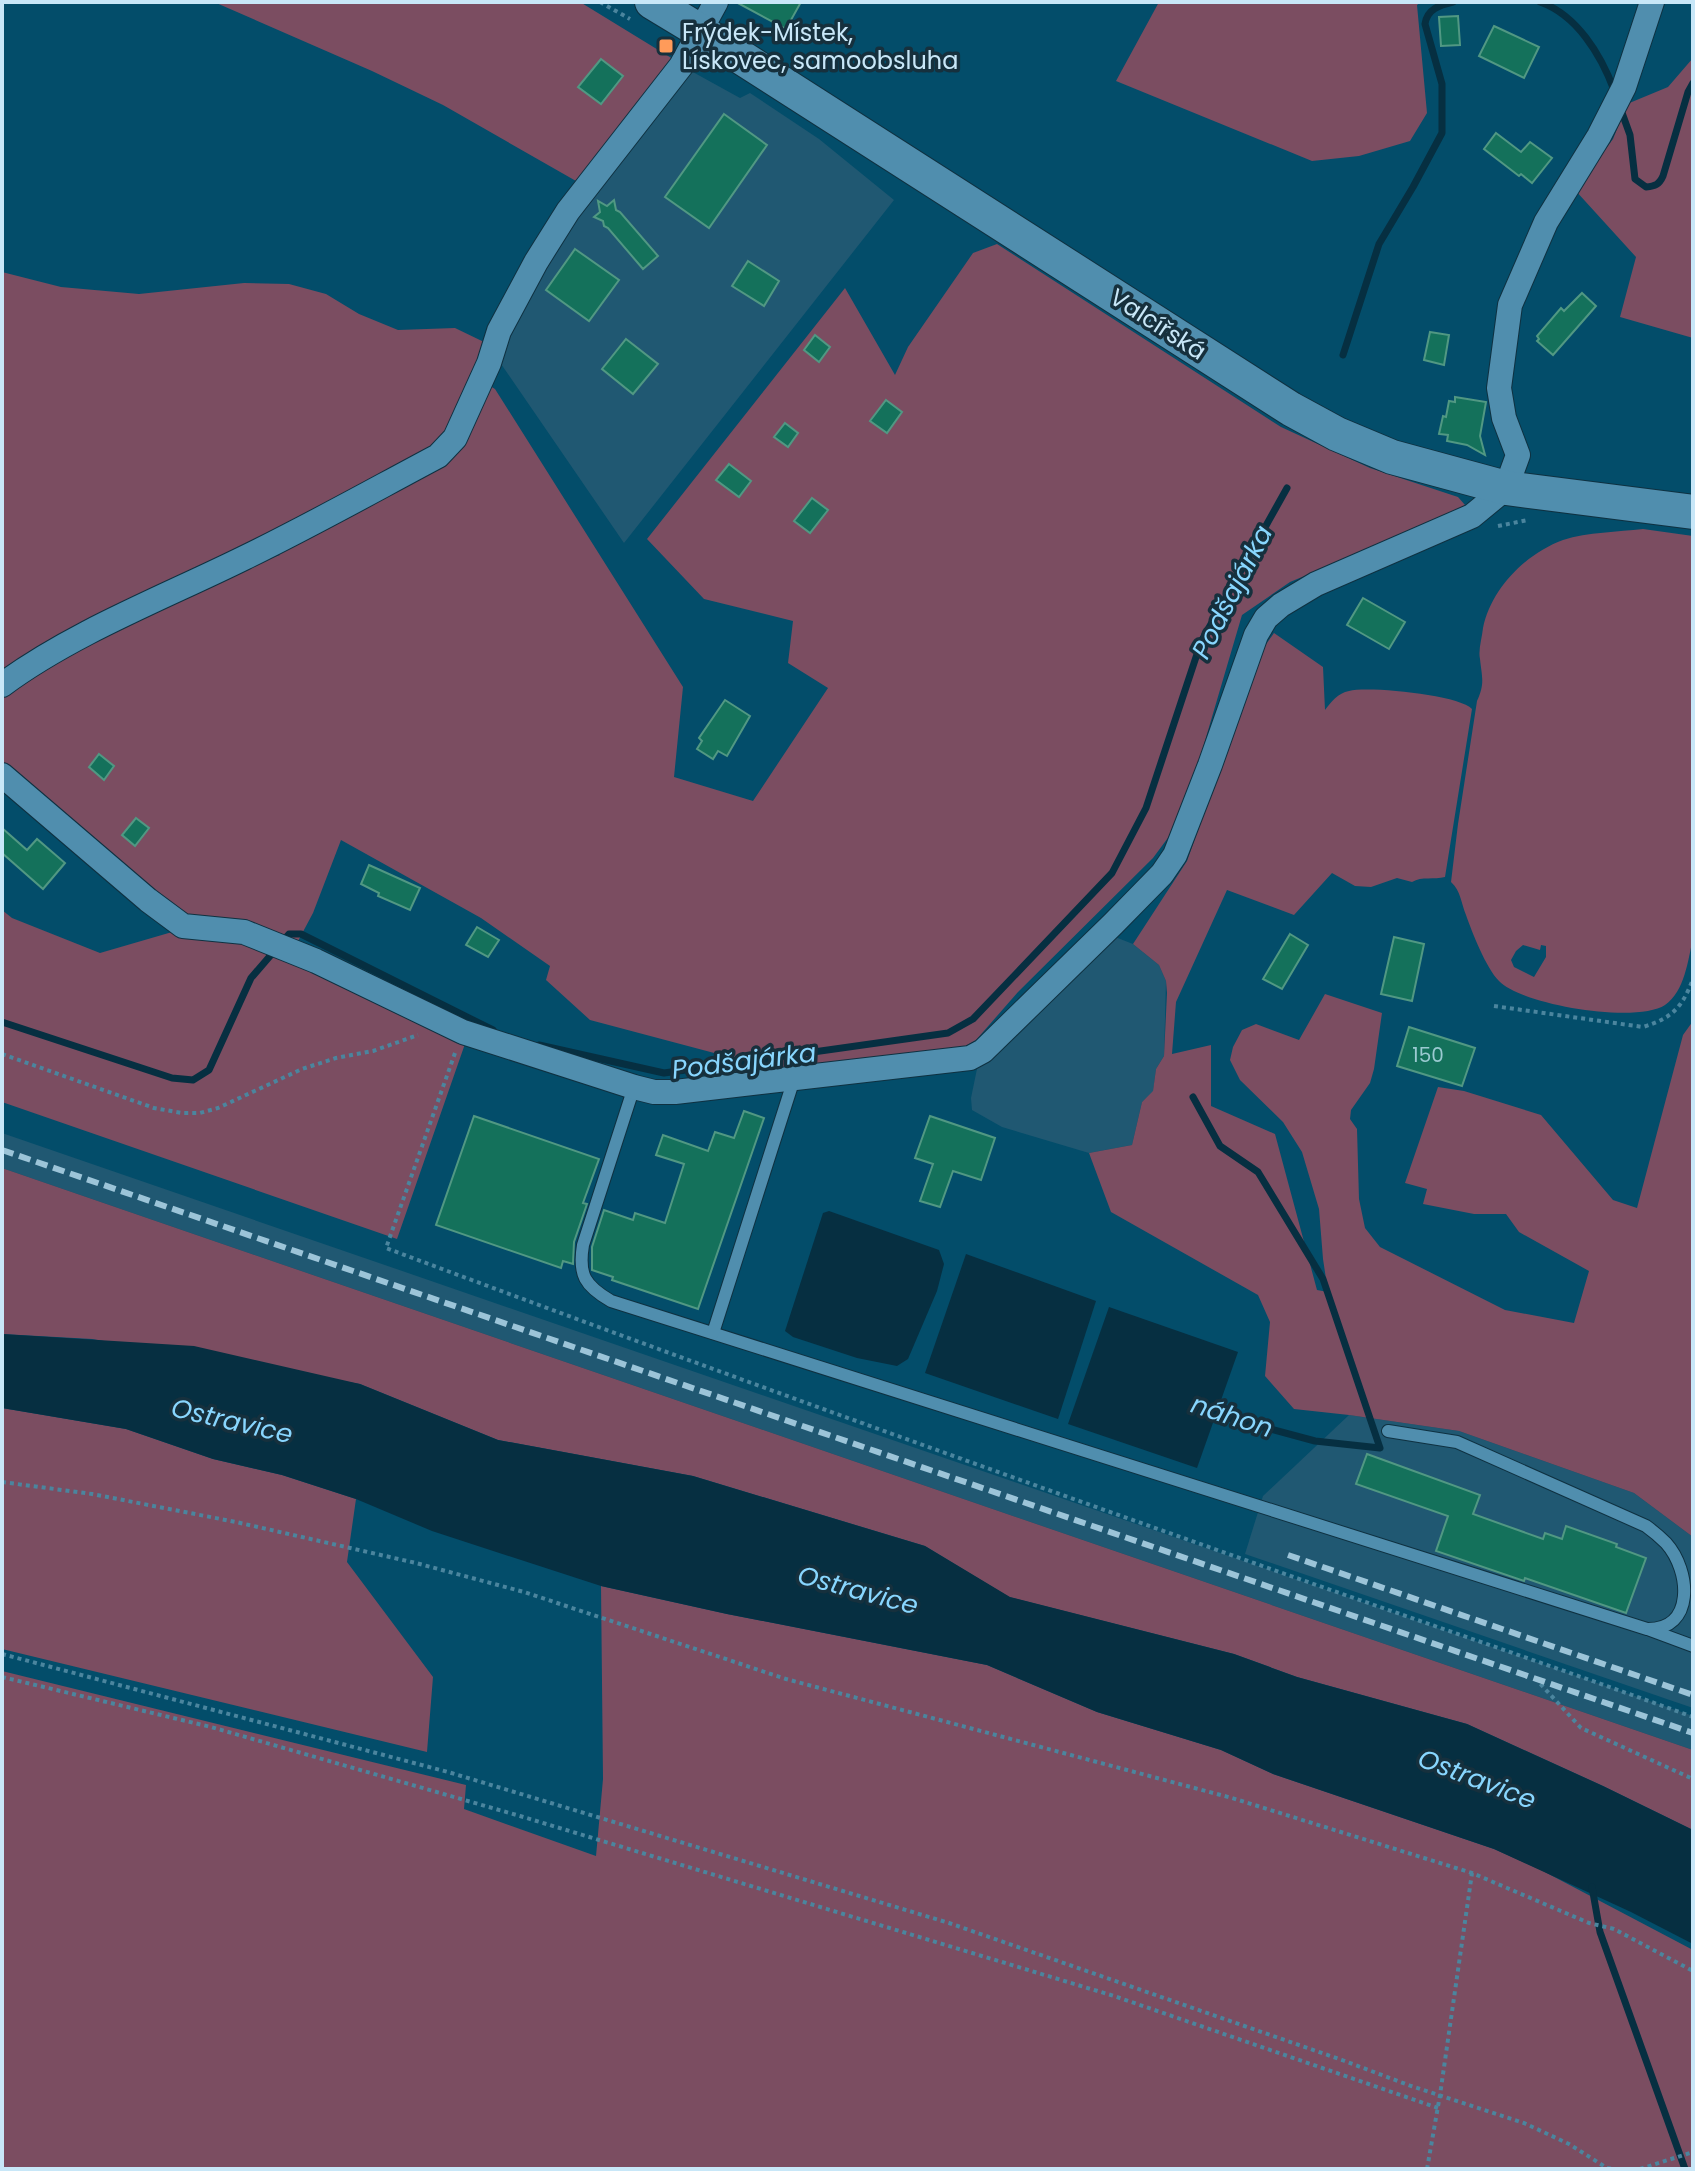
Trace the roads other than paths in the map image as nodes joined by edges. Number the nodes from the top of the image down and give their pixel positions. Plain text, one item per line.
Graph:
1 (1652, 2) edge
2 (685, 12) edge
3 (1506, 488) junction
4 (1693, 512) edge
5 (2, 685) edge
6 (2, 775) edge
7 (794, 1079) junction
8 (634, 1087) junction
9 (713, 1333) junction
10 (1388, 1431) dead end
11 (1647, 1629) junction
12 (1693, 1646) edge

1 - 3 street
2 - 3 main road, Valcířská
2 - 5 street
3 - 4 main road, Valcířská
3 - 7 street
6 - 8 street
7 - 8 street
7 - 9 lane
8 - 9 lane
9 - 11 lane
10 - 11 lane
11 - 12 lane

